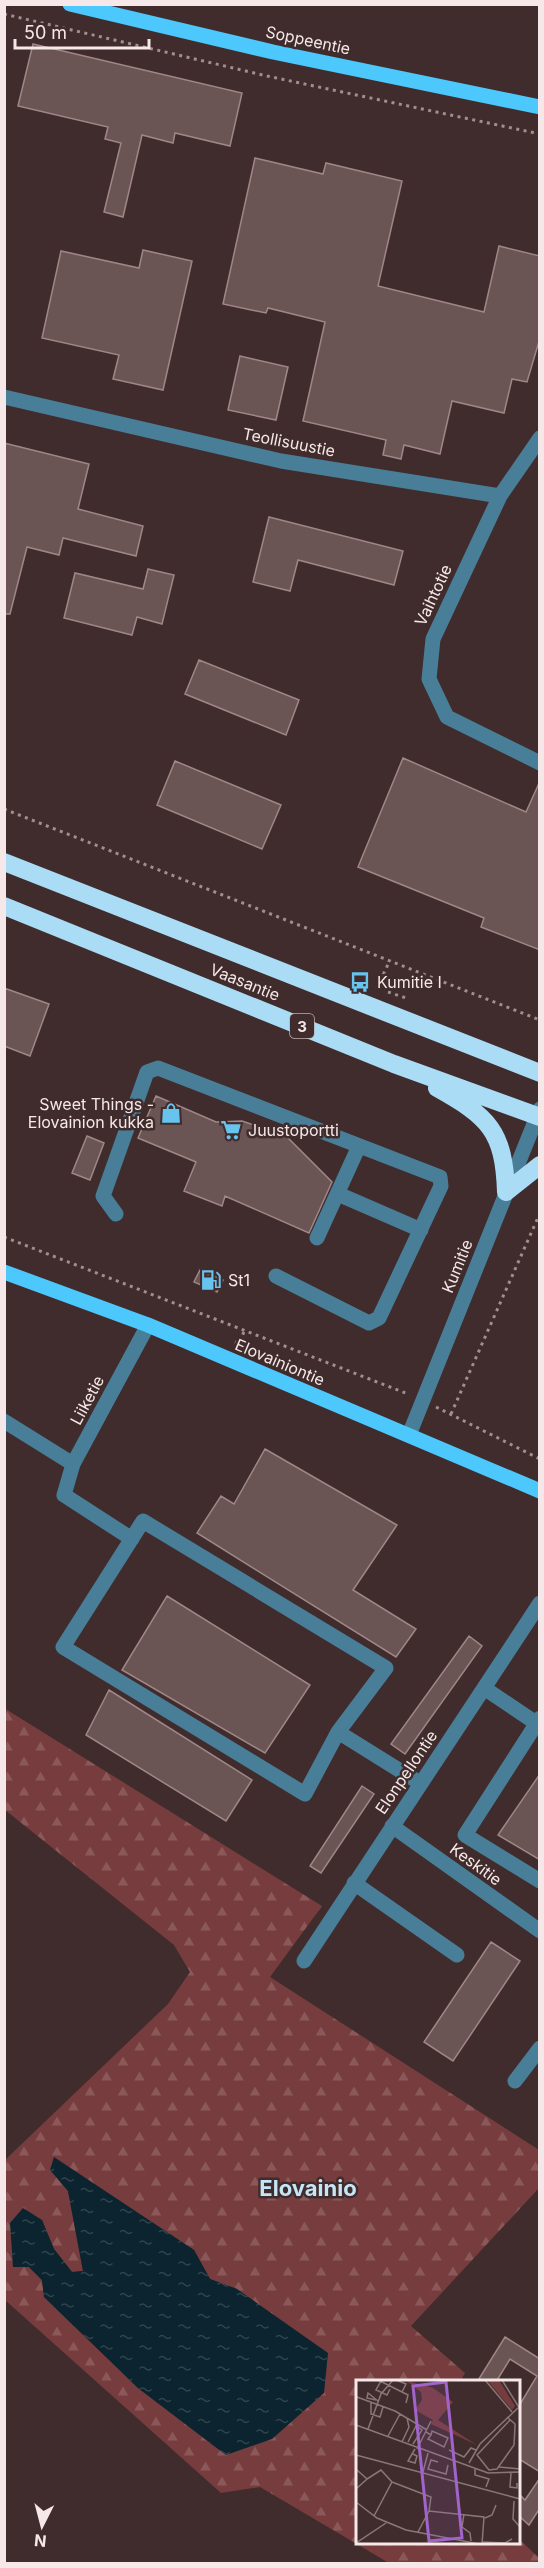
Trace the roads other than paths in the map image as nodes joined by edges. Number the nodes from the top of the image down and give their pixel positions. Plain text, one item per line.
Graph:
1 (70, 4) edge
2 (540, 107) edge
3 (4, 397) edge
4 (540, 438) edge
5 (500, 496) junction
6 (540, 763) edge
7 (4, 862) edge
8 (4, 906) edge
9 (394, 1064) junction
10 (540, 1073) edge
11 (539, 1114) edge
12 (359, 1146) junction
13 (540, 1165) edge
14 (506, 1192) junction
15 (338, 1194) junction
16 (116, 1214) dead end
17 (422, 1230) junction
18 (317, 1238) dead end
19 (4, 1272) edge
20 (276, 1276) dead end
21 (148, 1325) junction
22 (4, 1421) edge
23 (409, 1436) junction
24 (73, 1464) junction
25 (540, 1491) edge
26 (132, 1539) junction
27 (540, 1603) edge
28 (484, 1688) junction
29 (538, 1720) edge
30 (338, 1732) junction
31 (420, 1783) junction
32 (392, 1826) junction
33 (540, 1881) edge
34 (354, 1883) junction
35 (540, 1931) edge
36 (457, 1955) dead end
37 (304, 1961) dead end
38 (540, 2048) edge
39 (515, 2081) dead end

1 - 2 main road, Soppeentie
3 - 5 street, Teollisuustie
4 - 5 street
5 - 6 street, Vaihtotie
7 - 10 highway, Vaasantie
8 - 9 highway, Vaasantie / 3
9 - 11 highway, Vaasantie / 3
9 - 14 highway
11 - 14 street, Kumitie
12 - 15 street
12 - 16 street
12 - 17 street
13 - 14 highway
14 - 23 street, Kumitie
15 - 17 street
15 - 18 street
17 - 20 street
19 - 21 main road, Elovainiontie
21 - 23 main road, Elovainiontie
21 - 24 street, Liiketie
22 - 24 street
23 - 25 main road, Elovainiontie
24 - 26 street, Liiketie
26 - 30 street
26 - 30 street
27 - 28 street, Elonpellontie
28 - 29 street
28 - 31 street, Elonpellontie
29 - 33 street
30 - 31 street
31 - 32 street, Elonpellontie
32 - 34 street, Elonpellontie
32 - 35 street, Keskitie
34 - 36 street
34 - 37 street, Elonpellontie
38 - 39 street

